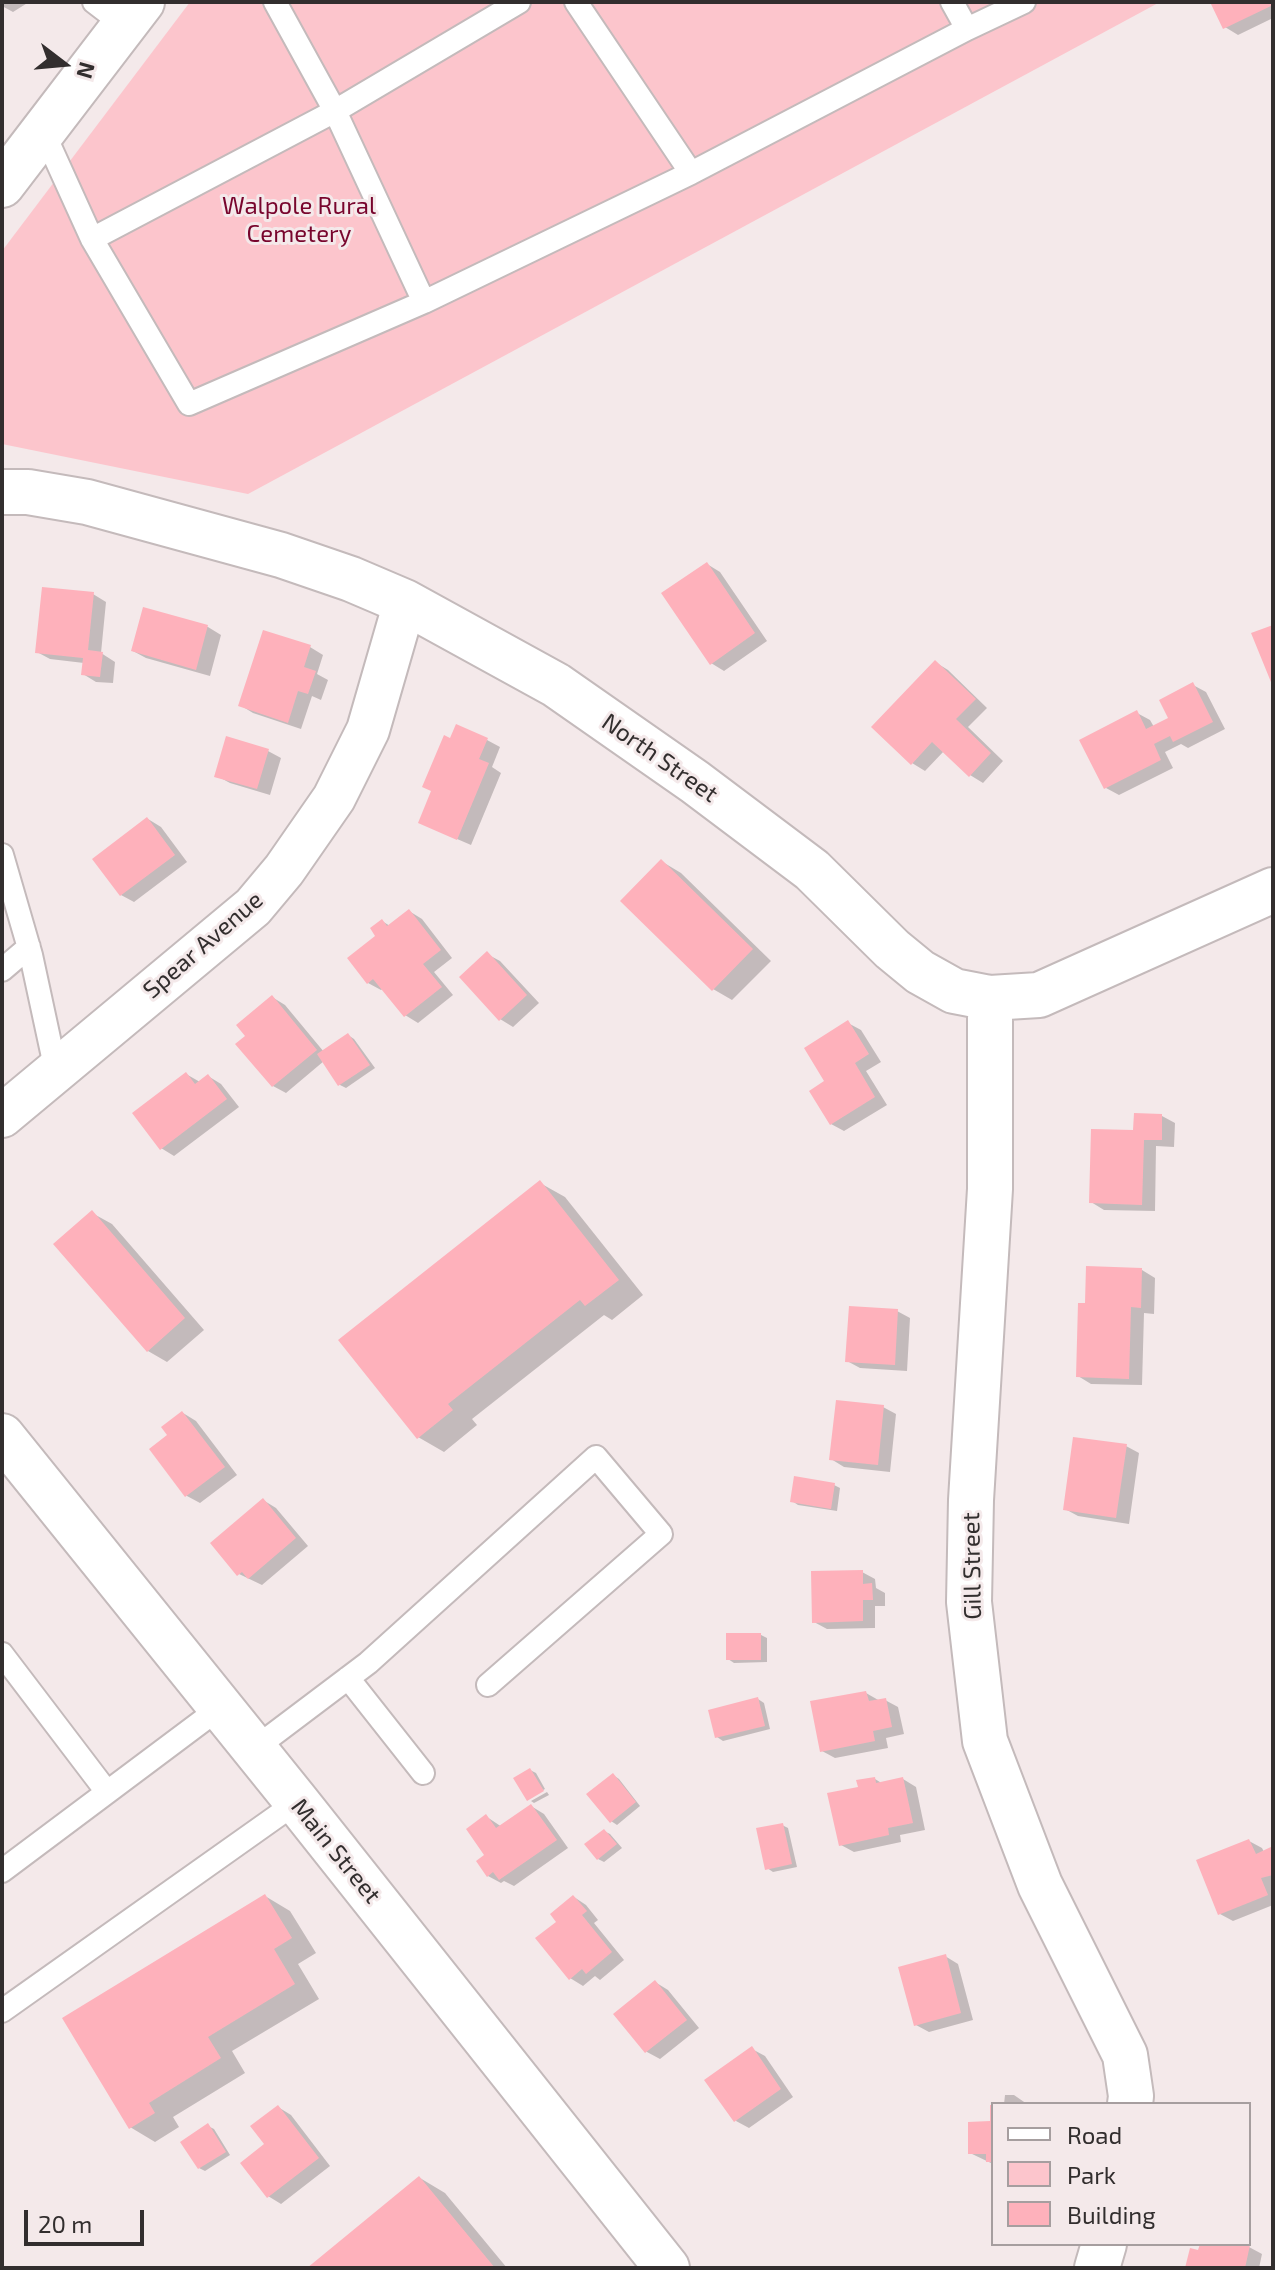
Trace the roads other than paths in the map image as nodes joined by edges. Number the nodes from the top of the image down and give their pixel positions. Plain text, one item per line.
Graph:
1 (275, 2) edge
2 (519, 2) edge
3 (576, 2) edge
4 (952, 2) edge
5 (1024, 2) edge
6 (120, 10) edge
7 (967, 29) junction
8 (335, 111) junction
9 (43, 131) junction
10 (691, 173) junction
11 (2, 185) edge
12 (92, 239) junction
13 (424, 302) junction
14 (2, 492) edge
15 (405, 602) junction
16 (2, 855) edge
17 (1273, 890) edge
18 (29, 947) junction
19 (2, 970) edge
20 (990, 998) junction
21 (56, 1071) junction
22 (2, 1116) edge
23 (2, 1436) edge
24 (2, 1654) edge
25 (348, 1678) junction
26 (488, 1685) dead end
27 (221, 1707) junction
28 (254, 1749) junction
29 (423, 1773) dead end
30 (107, 1792) junction
31 (297, 1802) junction
32 (2, 1871) edge
33 (2, 2011) edge
34 (1130, 2102) edge
35 (1103, 2246) edge
36 (667, 2268) edge
37 (1097, 2268) edge

1 - 8 lane
2 - 8 lane
3 - 10 lane
4 - 7 lane
5 - 7 lane
6 - 9 street
7 - 10 lane
8 - 12 lane
8 - 13 lane
9 - 11 street
9 - 12 lane
10 - 13 lane
12 - 13 lane
14 - 15 street, North Street
15 - 20 street, North Street
15 - 21 street, Spear Avenue
16 - 18 lane
17 - 20 street, North Street
18 - 19 lane
18 - 21 lane
20 - 34 street, Gill Street
21 - 22 street, Spear Avenue
23 - 27 street, Main Street
24 - 30 lane
25 - 26 lane
25 - 28 lane
25 - 29 lane
27 - 28 street, Main Street
27 - 30 lane
28 - 31 street, Main Street
30 - 32 lane
31 - 33 lane
31 - 36 street, Main Street
35 - 37 street

